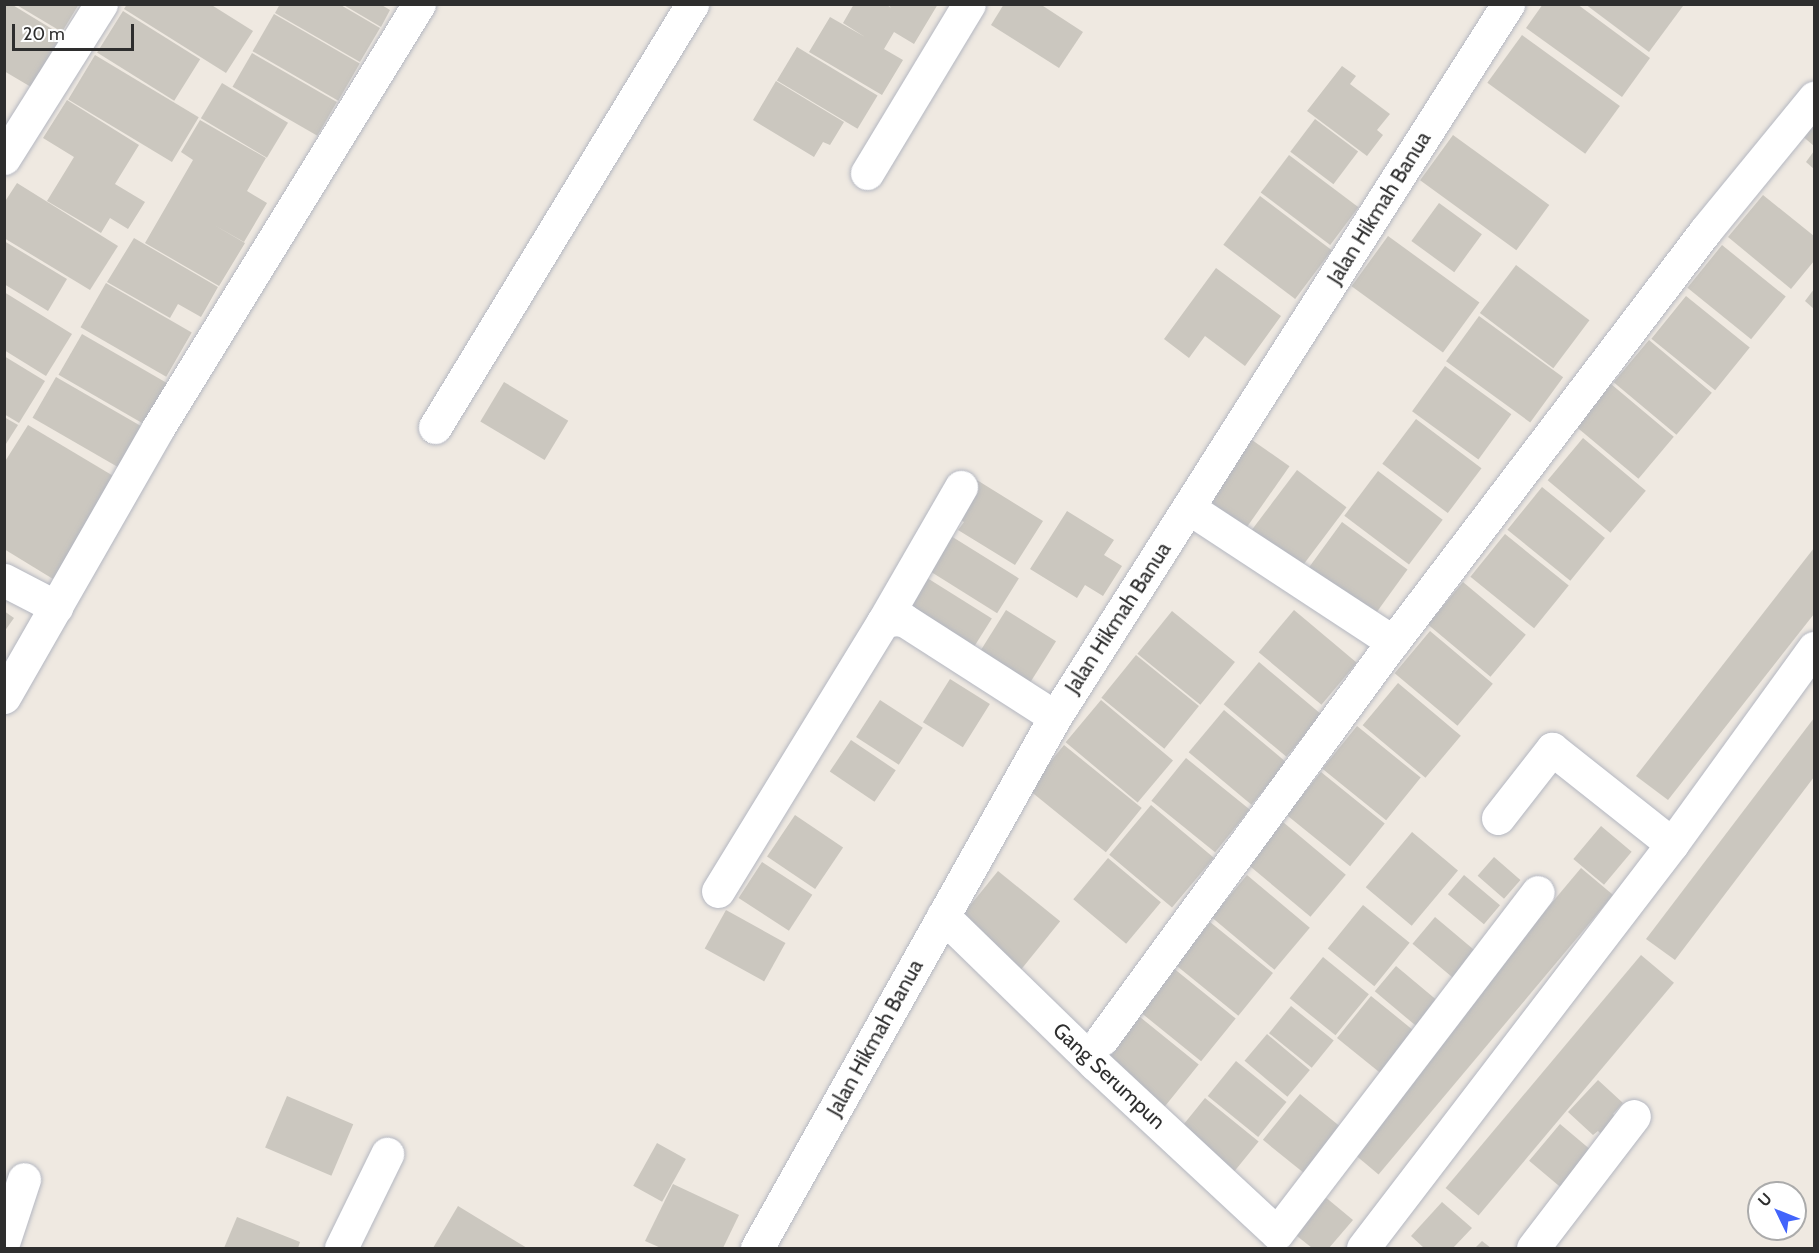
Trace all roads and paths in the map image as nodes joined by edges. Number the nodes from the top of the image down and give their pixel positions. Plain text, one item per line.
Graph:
1 (101, 4) edge
2 (420, 4) edge
3 (692, 4) edge
4 (969, 4) edge
5 (1508, 4) edge
6 (1815, 98) edge
7 (4, 158) edge
8 (867, 172) dead end
9 (435, 427) dead end
10 (961, 487) dead end
11 (1189, 508) junction
12 (4, 580) edge
13 (56, 607) junction
14 (882, 622) junction
15 (1393, 642) junction
16 (1815, 648) edge
17 (4, 697) edge
18 (1055, 717) junction
19 (1498, 818) dead end
20 (1672, 844) junction
21 (718, 891) dead end
22 (1538, 892) dead end
23 (943, 916) junction
24 (1102, 1040) dead end
25 (1634, 1116) dead end
26 (387, 1154) dead end
27 (24, 1179) dead end
28 (4, 1240) edge
29 (1284, 1241) edge
30 (340, 1248) edge
31 (757, 1248) edge
32 (1363, 1248) edge
33 (1533, 1248) edge

1 - 7 street
2 - 13 street
3 - 9 street
4 - 8 street
5 - 11 street, Jalan Hikmah Banua
6 - 15 street
10 - 14 street
11 - 15 street
11 - 18 street, Jalan Hikmah Banua
12 - 13 street
13 - 17 street
14 - 18 street
14 - 21 street
15 - 24 street
16 - 20 street
18 - 23 street, Jalan Hikmah Banua
19 - 20 street
20 - 32 street
22 - 29 street, Gang Serumpun
23 - 29 street, Gang Serumpun
23 - 31 street, Jalan Hikmah Banua
25 - 33 street
26 - 30 street
27 - 28 street

